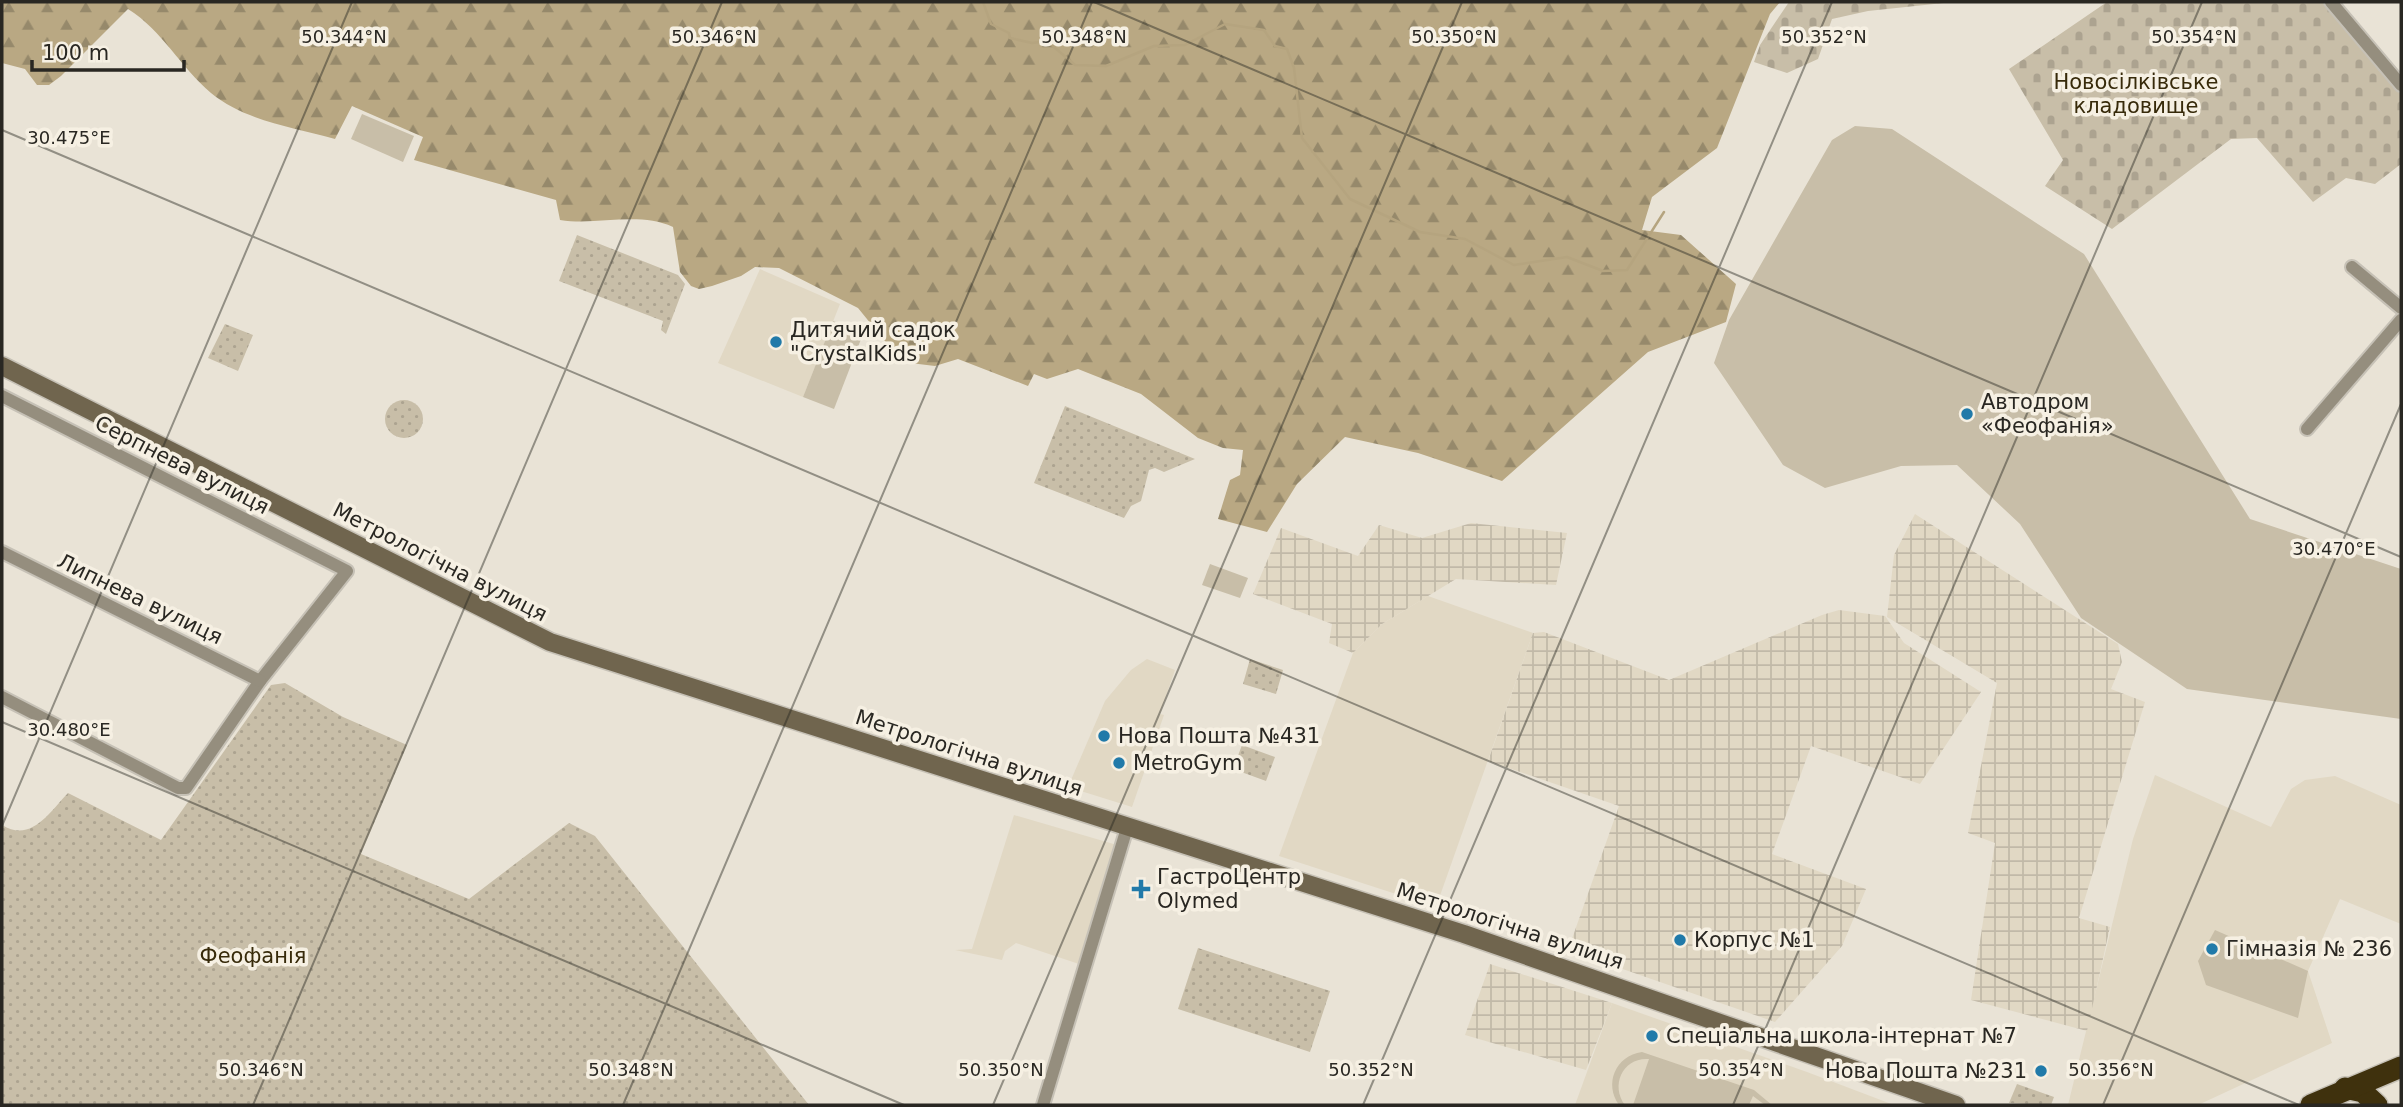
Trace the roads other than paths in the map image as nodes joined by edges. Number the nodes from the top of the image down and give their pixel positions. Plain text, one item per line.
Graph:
1 (2331, 2) edge
2 (2401, 85) edge
3 (2352, 267) dead end
4 (2401, 308) edge
5 (2401, 320) edge
6 (2, 368) edge
7 (2, 396) edge
8 (2307, 429) dead end
9 (2, 552) edge
10 (260, 681) junction
11 (2, 697) edge
12 (1127, 828) junction
13 (2401, 1067) edge
14 (2345, 1088) junction
15 (1043, 1105) edge
16 (1956, 1105) edge
17 (2311, 1105) edge
18 (2377, 1105) edge

1 - 2 street
3 - 4 street
5 - 8 street
6 - 12 street, Метрологічна вулиця
7 - 10 street, Серпнева вулиця
9 - 10 street, Липнева вулиця
10 - 11 street
12 - 15 street
12 - 16 street, Метрологічна вулиця
13 - 14 highway
14 - 17 highway
14 - 18 highway

